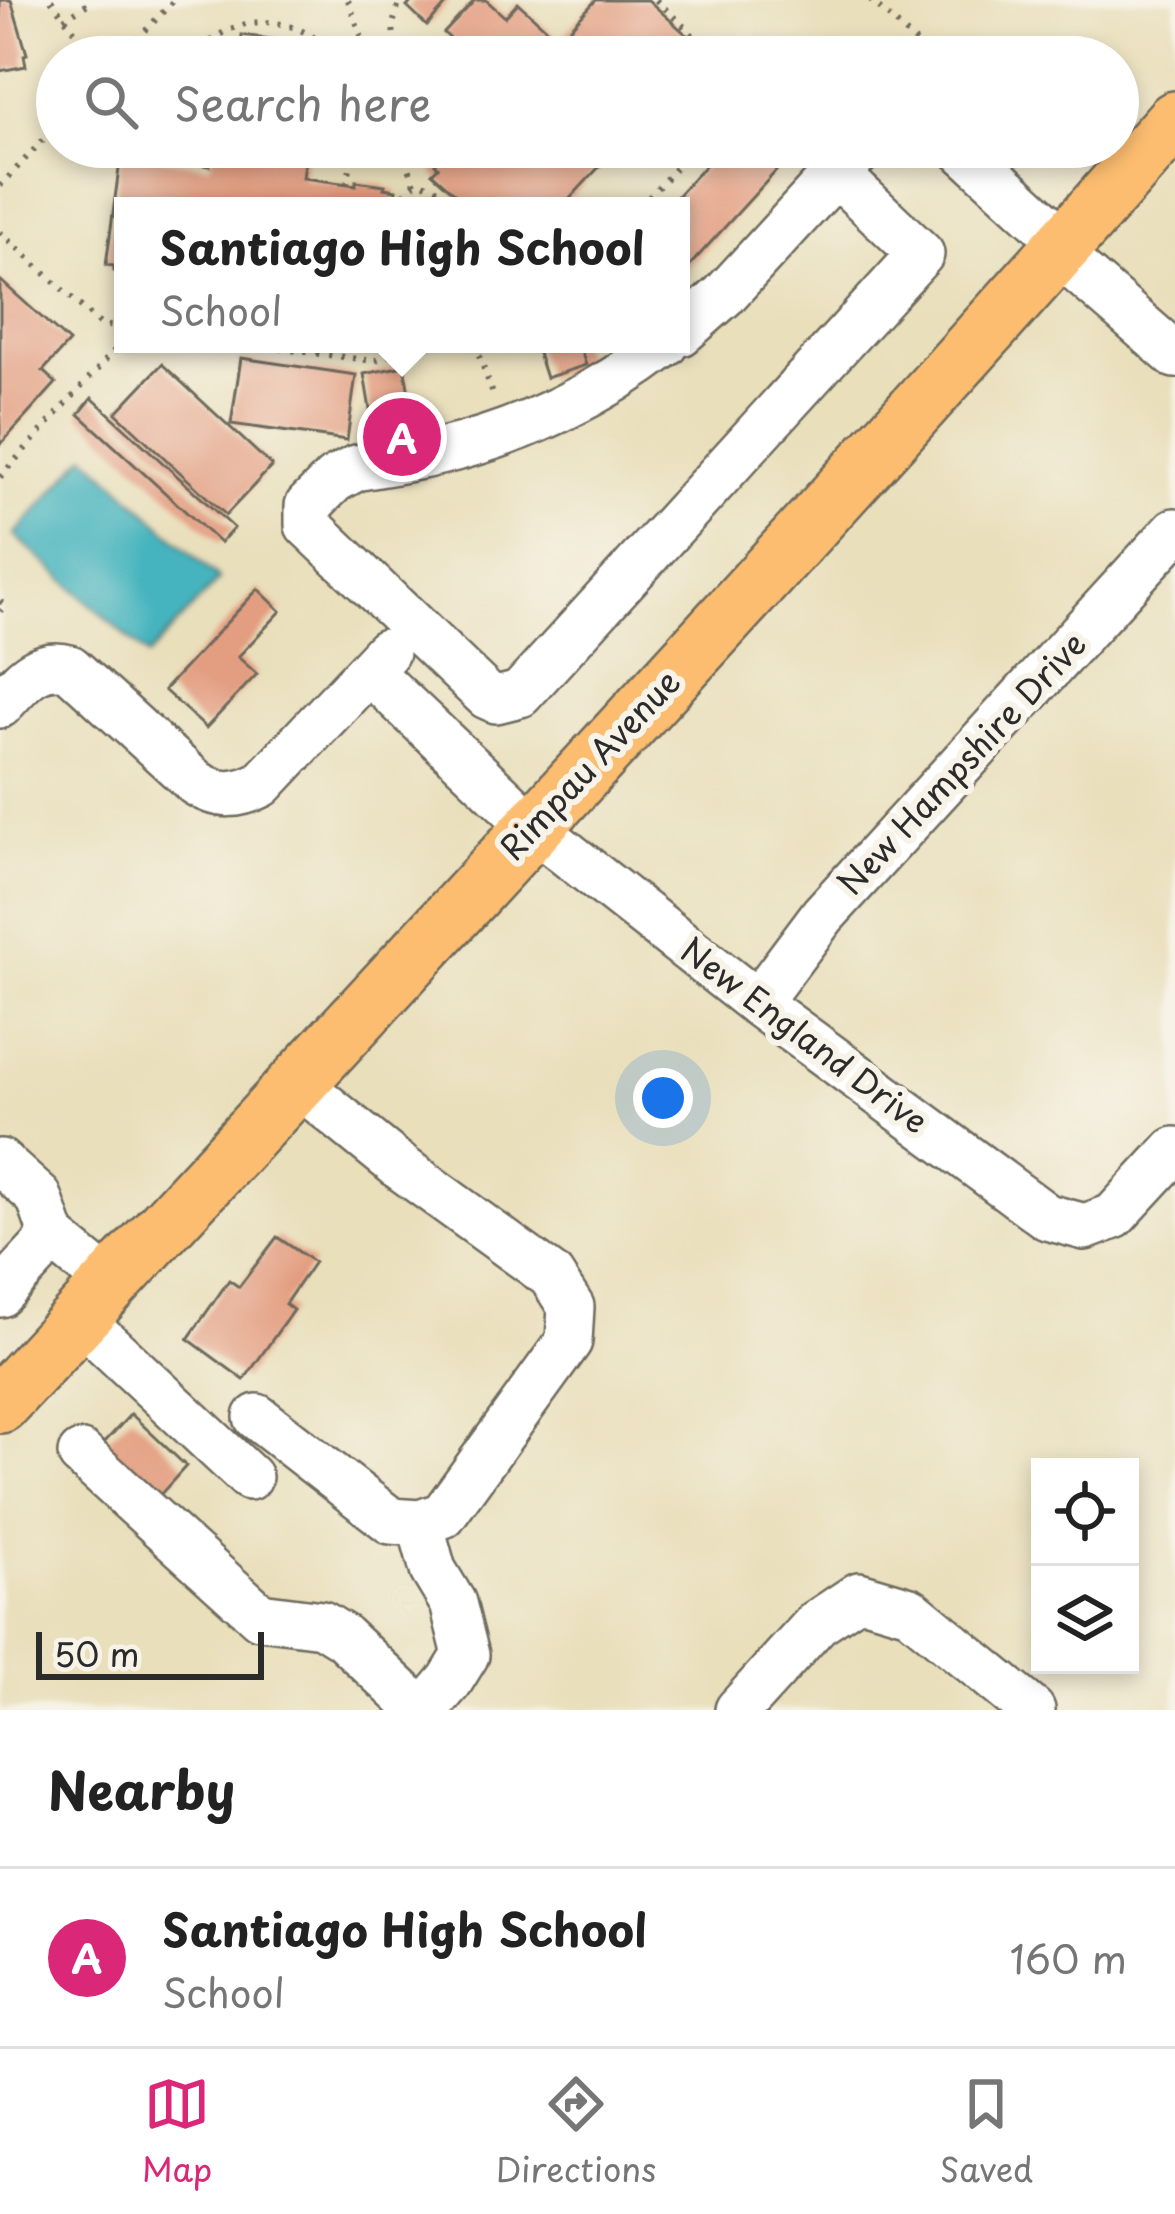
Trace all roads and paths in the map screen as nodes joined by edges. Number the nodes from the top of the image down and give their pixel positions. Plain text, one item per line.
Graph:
1 (52, 0) edge
2 (94, 0) edge
3 (174, 0) edge
4 (348, 0) edge
5 (400, 0) edge
6 (656, 0) edge
7 (870, 0) edge
8 (64, 19) junction
9 (77, 36) edge
10 (141, 36) edge
11 (217, 36) edge
12 (312, 36) edge
13 (361, 36) edge
14 (394, 36) edge
15 (694, 36) edge
16 (909, 36) edge
17 (1175, 120) edge
18 (36, 147) edge
19 (1139, 161) edge
20 (350, 168) edge
21 (409, 168) edge
22 (676, 168) edge
23 (843, 168) edge
24 (856, 168) edge
25 (981, 168) edge
26 (1133, 168) edge
27 (347, 184) dead end
28 (415, 184) junction
29 (0, 186) edge
30 (404, 197) edge
31 (441, 197) edge
32 (649, 197) edge
33 (0, 232) edge
34 (1062, 248) junction
35 (690, 325) edge
36 (114, 327) edge
37 (114, 351) edge
38 (313, 353) edge
39 (396, 353) edge
40 (478, 353) edge
41 (653, 353) edge
42 (1175, 355) edge
43 (506, 431) junction
44 (0, 477) edge
45 (1175, 531) edge
46 (0, 601) edge
47 (0, 611) edge
48 (413, 623) junction
49 (369, 671) junction
50 (0, 705) edge
51 (533, 827) junction
52 (757, 1003) junction
53 (297, 1083) junction
54 (1175, 1150) edge
55 (0, 1162) edge
56 (53, 1237) junction
57 (0, 1294) edge
58 (95, 1301) junction
59 (0, 1404) edge
60 (257, 1417) dead end
61 (81, 1454) dead end
62 (249, 1478) dead end
63 (420, 1523) junction
64 (423, 1710) edge
65 (738, 1710) edge
66 (1032, 1710) edge

1 - 8 path
2 - 8 path
3 - 10 path
4 - 13 path
5 - 14 path
6 - 15 path
7 - 16 path
8 - 9 path
11 - 12 path
17 - 19 main road, Rimpau Avenue
18 - 29 path
20 - 27 path
21 - 28 path
22 - 32 path
23 - 35 street
24 - 48 street
25 - 34 street
26 - 34 main road, Rimpau Avenue
28 - 30 path
28 - 31 path
33 - 36 path
34 - 42 street
34 - 51 main road, Rimpau Avenue
37 - 44 path
38 - 39 path
40 - 43 path
41 - 43 street
43 - 48 street
45 - 52 street, New Hampshire Drive
46 - 47 path
48 - 49 street
49 - 50 street
49 - 51 street, New England Drive
51 - 52 street, New England Drive
51 - 53 main road, Rimpau Avenue
52 - 54 street, New England Drive
53 - 58 main road, Rimpau Avenue
53 - 63 street
55 - 56 street
56 - 57 street
56 - 58 street
58 - 59 main road, Rimpau Avenue
58 - 62 street
60 - 63 street
61 - 64 street
63 - 64 street
65 - 66 street

